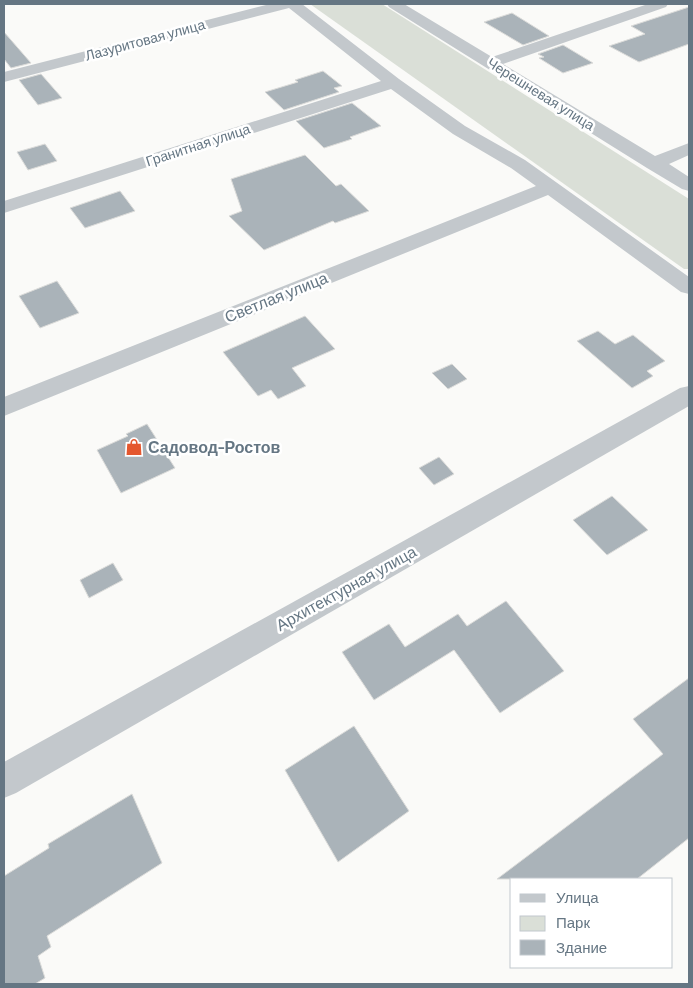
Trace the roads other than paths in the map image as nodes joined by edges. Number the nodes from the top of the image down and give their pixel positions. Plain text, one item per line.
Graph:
1 (286, 4) edge
2 (293, 4) edge
3 (394, 4) edge
4 (661, 4) edge
5 (491, 63) junction
6 (4, 77) edge
7 (393, 83) junction
8 (689, 148) edge
9 (654, 164) junction
10 (689, 185) edge
11 (548, 188) junction
12 (4, 207) edge
13 (689, 287) edge
14 (689, 395) edge
15 (4, 407) edge
16 (4, 781) edge

1 - 6 street, Лазуритовая улица
2 - 7 street
3 - 5 street, Черешневая улица
4 - 5 street
5 - 9 street, Черешневая улица
7 - 11 street
7 - 12 street, Гранитная улица
8 - 9 street
9 - 10 street, Черешневая улица
11 - 13 street
11 - 15 street, Светлая улица
14 - 16 street, Архитектурная улица

